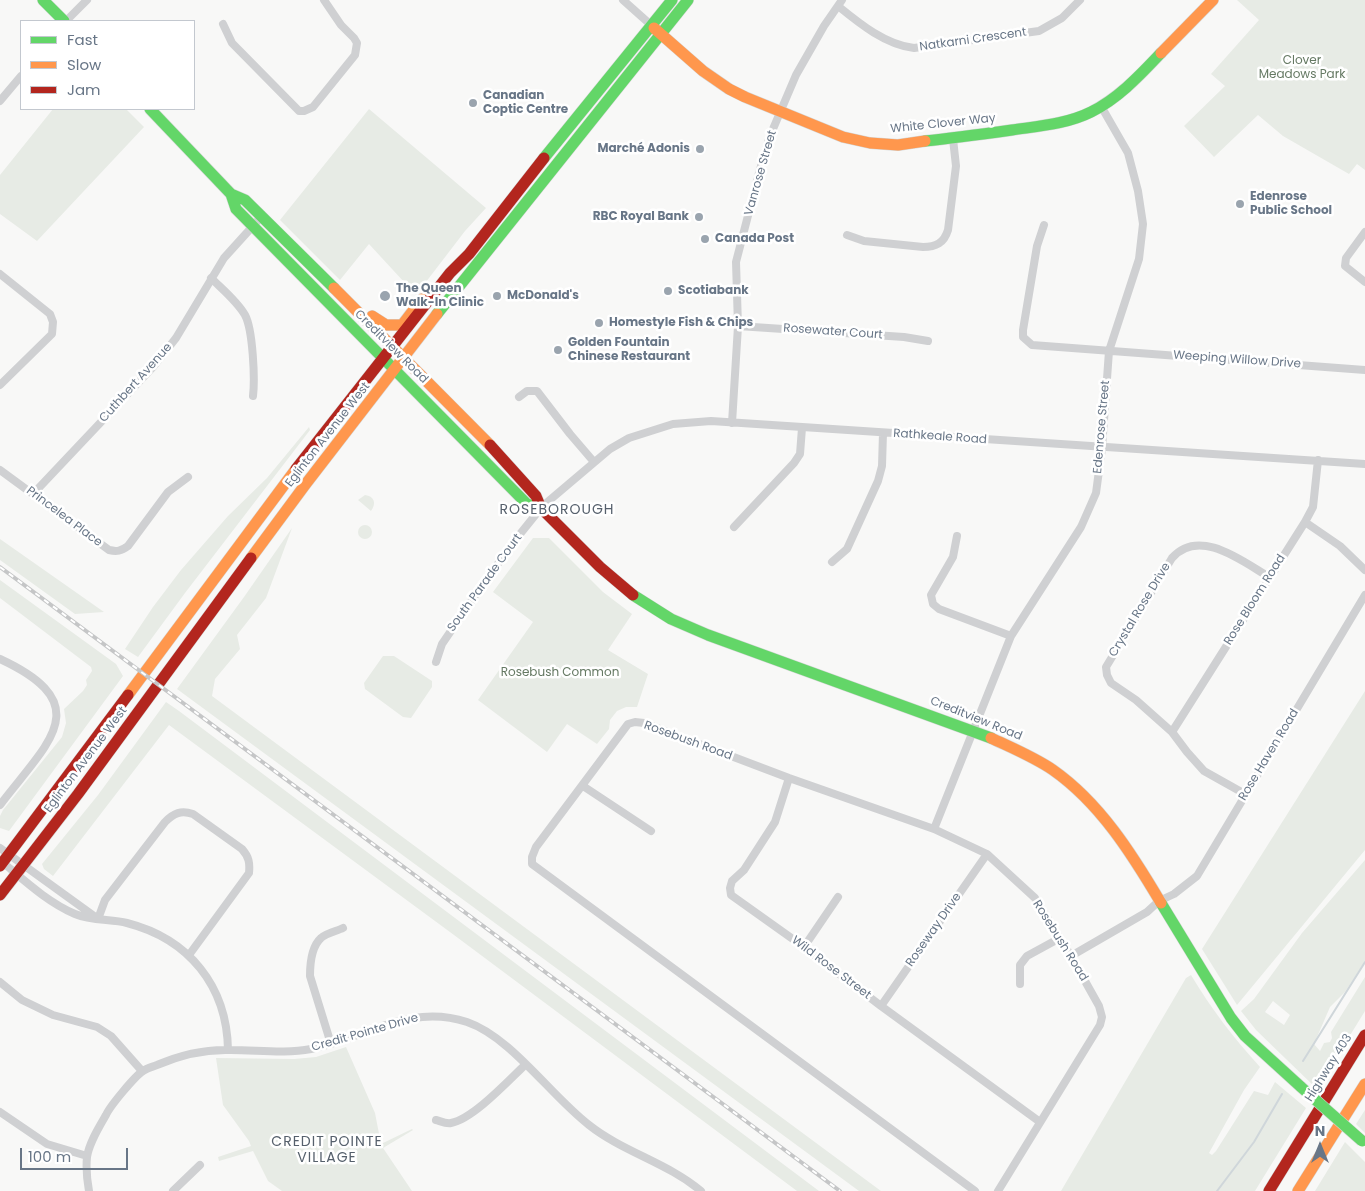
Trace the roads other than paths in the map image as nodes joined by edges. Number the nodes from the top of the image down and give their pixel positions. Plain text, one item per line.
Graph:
1 (43, 0) edge
2 (87, 0) edge
3 (324, 0) edge
4 (623, 0) edge
5 (672, 0) edge
6 (688, 0) edge
7 (1080, 0) edge
8 (1213, 0) edge
9 (840, 3) edge
10 (64, 20) edge
11 (66, 20) edge
12 (223, 24) dead end
13 (651, 25) junction
14 (660, 34) junction
15 (20, 77) edge
16 (0, 101) edge
17 (1101, 106) junction
18 (151, 110) edge
19 (780, 111) junction
20 (953, 139) junction
21 (232, 194) junction
22 (262, 216) junction
23 (254, 225) junction
24 (1044, 226) dead end
25 (1365, 232) edge
26 (847, 235) dead end
27 (0, 274) edge
28 (211, 278) junction
29 (1365, 282) edge
30 (341, 293) junction
31 (430, 299) junction
32 (738, 326) junction
33 (928, 342) dead end
34 (392, 346) junction
35 (1109, 351) junction
36 (382, 358) junction
37 (404, 358) junction
38 (395, 370) junction
39 (1365, 370) edge
40 (0, 385) edge
41 (253, 396) dead end
42 (519, 397) dead end
43 (732, 423) junction
44 (802, 428) junction
45 (884, 433) junction
46 (1102, 448) junction
47 (1318, 460) junction
48 (594, 462) junction
49 (1365, 464) edge
50 (0, 470) edge
51 (188, 478) dead end
52 (33, 494) junction
53 (541, 508) junction
54 (1305, 522) junction
55 (734, 527) dead end
56 (957, 536) dead end
57 (832, 562) dead end
58 (1365, 570) edge
59 (1269, 577) junction
60 (1365, 595) edge
61 (1011, 636) junction
62 (0, 659) edge
63 (436, 662) dead end
64 (973, 731) junction
65 (1172, 732) junction
66 (789, 778) junction
67 (583, 786) junction
68 (1245, 794) junction
69 (0, 805) edge
70 (934, 829) junction
71 (651, 831) dead end
72 (987, 854) junction
73 (2, 859) edge
74 (20, 869) junction
75 (0, 895) edge
76 (838, 897) dead end
77 (1159, 901) junction
78 (98, 919) junction
79 (343, 928) dead end
80 (1060, 938) junction
81 (804, 947) junction
82 (189, 955) junction
83 (1071, 956) junction
84 (0, 982) edge
85 (1020, 984) dead end
86 (881, 1006) junction
87 (1365, 1035) edge
88 (331, 1044) junction
89 (228, 1050) junction
90 (525, 1065) junction
91 (142, 1071) junction
92 (1365, 1084) edge
93 (0, 1112) edge
94 (436, 1120) dead end
95 (1040, 1122) junction
96 (1363, 1142) edge
97 (87, 1156) junction
98 (200, 1165) dead end
99 (89, 1191) edge
100 (173, 1191) edge
101 (701, 1191) edge
102 (976, 1191) edge
103 (998, 1191) edge
104 (1269, 1191) edge
105 (1298, 1191) edge

1 - 10 main road
2 - 11 street
3 - 12 street
4 - 13 street
5 - 13 main road, Eglinton Avenue West
6 - 14 main road, Eglinton Avenue West
7 - 9 street, Natkarni Crescent
8 - 17 main road, White Clover Way
9 - 19 street, Vanrose Street
13 - 14 main road, White Clover Way
13 - 31 main road, Eglinton Avenue West
14 - 19 main road, White Clover Way
14 - 37 main road, Eglinton Avenue West
15 - 16 street
17 - 20 main road, White Clover Way
17 - 35 street, Edenrose Street
18 - 21 main road, Creditview Road
19 - 20 main road, White Clover Way
19 - 32 street, Vanrose Street
20 - 26 street
21 - 22 main road, Creditview Road
21 - 23 main road, Creditview Road
22 - 23 street, Cuthbert Avenue
22 - 30 main road, Creditview Road
23 - 28 street, Cuthbert Avenue
23 - 36 main road, Creditview Road
24 - 35 street, Weeping Willow Drive
25 - 29 street
27 - 40 street
28 - 41 street
28 - 52 street, Cuthbert Avenue
30 - 31 main road
30 - 34 main road, Creditview Road
31 - 34 main road, Eglinton Avenue West
32 - 33 street, Rosewater Court
32 - 43 street, Vanrose Street
34 - 36 main road, Eglinton Avenue West
34 - 37 main road, Creditview Road
35 - 39 street, Weeping Willow Drive
35 - 46 street, Edenrose Street
36 - 38 main road, Creditview Road
36 - 73 main road, Eglinton Avenue West
37 - 38 main road, Eglinton Avenue West
37 - 53 main road, Creditview Road
38 - 53 main road, Creditview Road
38 - 74 main road, Eglinton Avenue West
42 - 48 street
43 - 44 street, Rathkeale Road
43 - 48 street, Rathkeale Road
44 - 45 street, Rathkeale Road
44 - 55 street
45 - 46 street, Rathkeale Road
45 - 57 street
46 - 47 street, Rathkeale Road
46 - 61 street, Edenrose Street
47 - 49 street, Rathkeale Road
47 - 54 street, Rose Bloom Road
48 - 53 street, Rathkeale Road
50 - 52 street, Princelea Place
51 - 52 street, Princelea Place
53 - 63 street, South Parade Court
53 - 64 main road, Creditview Road
54 - 58 street
54 - 59 street, Rose Bloom Road
56 - 61 street
59 - 65 street, Rose Bloom Road
59 - 65 street, Crystal Rose Drive
60 - 68 street, Rose Haven Road
61 - 64 street, Edenrose Street
62 - 69 street
64 - 70 street, Edenrose Street
64 - 77 main road, Creditview Road
65 - 68 street, Crystal Rose Drive
66 - 67 street, Rosebush Road
66 - 70 street, Rosebush Road
66 - 81 street, Wild Rose Street
67 - 71 street
67 - 102 street, Rosebush Road
68 - 77 street, Rose Haven Road
70 - 72 street, Rosebush Road
72 - 80 street, Rosebush Road
72 - 86 street, Roseway Drive
73 - 74 street
73 - 74 street
74 - 75 main road, Eglinton Avenue West
74 - 78 street
74 - 78 street
76 - 81 street
77 - 83 street, Rose Haven Road
77 - 96 main road, Creditview Road, bridge
78 - 82 street
78 - 82 street
79 - 88 street
80 - 83 street, Rosebush Road
80 - 85 street
81 - 86 street, Wild Rose Street
82 - 89 street
83 - 95 street, Rosebush Road
84 - 91 street
86 - 95 street, Wild Rose Street
87 - 104 main road, Highway 403
88 - 89 street, Credit Pointe Drive
88 - 90 street, Credit Pointe Drive
89 - 91 street, Credit Pointe Drive
90 - 94 street
90 - 101 street, Credit Pointe Drive
91 - 97 street, Credit Pointe Drive
92 - 105 main road
93 - 97 street
95 - 103 street, Rosebush Road
97 - 99 street, Credit Pointe Drive
98 - 100 street

